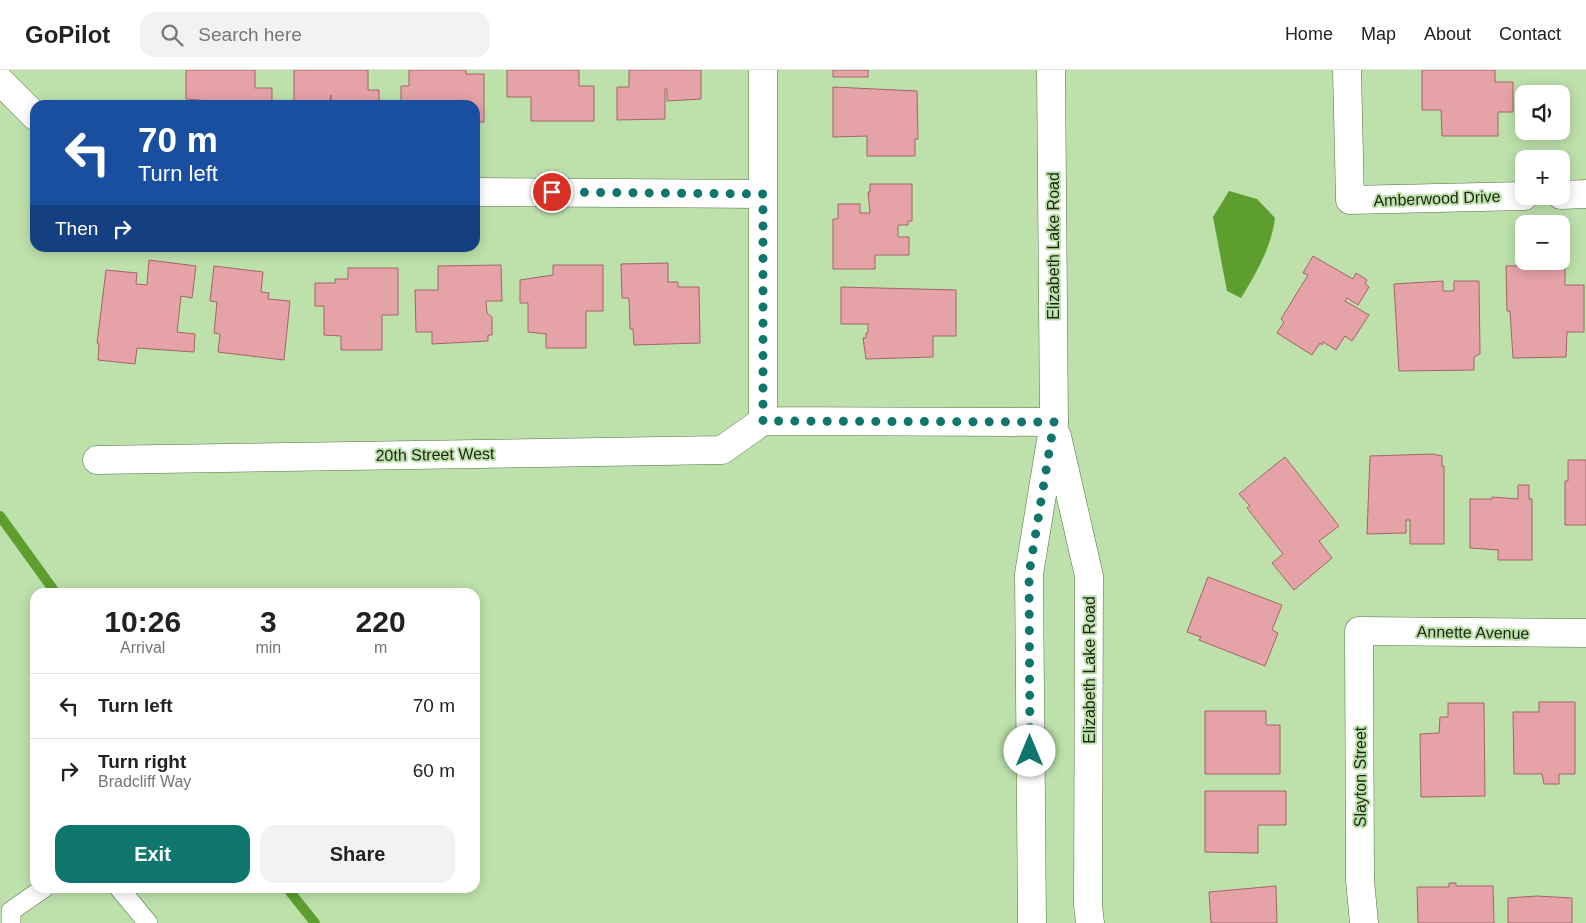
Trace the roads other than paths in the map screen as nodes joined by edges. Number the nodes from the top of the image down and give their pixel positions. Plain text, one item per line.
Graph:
1 (763, 70) edge
2 (1052, 70) edge
3 (1347, 70) edge
4 (0, 80) edge
5 (30, 111) edge
6 (480, 192) edge
7 (763, 194) junction
8 (1570, 194) edge
9 (1586, 194) edge
10 (1515, 196) edge
11 (763, 421) junction
12 (1054, 422) junction
13 (97, 460) dead end
14 (1359, 631) joint
15 (1586, 633) edge
16 (37, 893) edge
17 (122, 893) edge
18 (10, 923) edge
19 (148, 923) edge
20 (1032, 923) edge
21 (1090, 923) edge
22 (1364, 923) edge

1 - 7 street
2 - 12 street, Elizabeth Lake Road
3 - 10 street, Amberwood Drive
4 - 5 street
6 - 7 street
7 - 11 street
8 - 9 street
11 - 12 street
11 - 13 street, 20th Street West
12 - 20 street, Elizabeth Lake Road
12 - 21 street, Elizabeth Lake Road
14 - 15 street, Annette Avenue
14 - 22 street, Slayton Street
16 - 18 lane
17 - 19 lane

